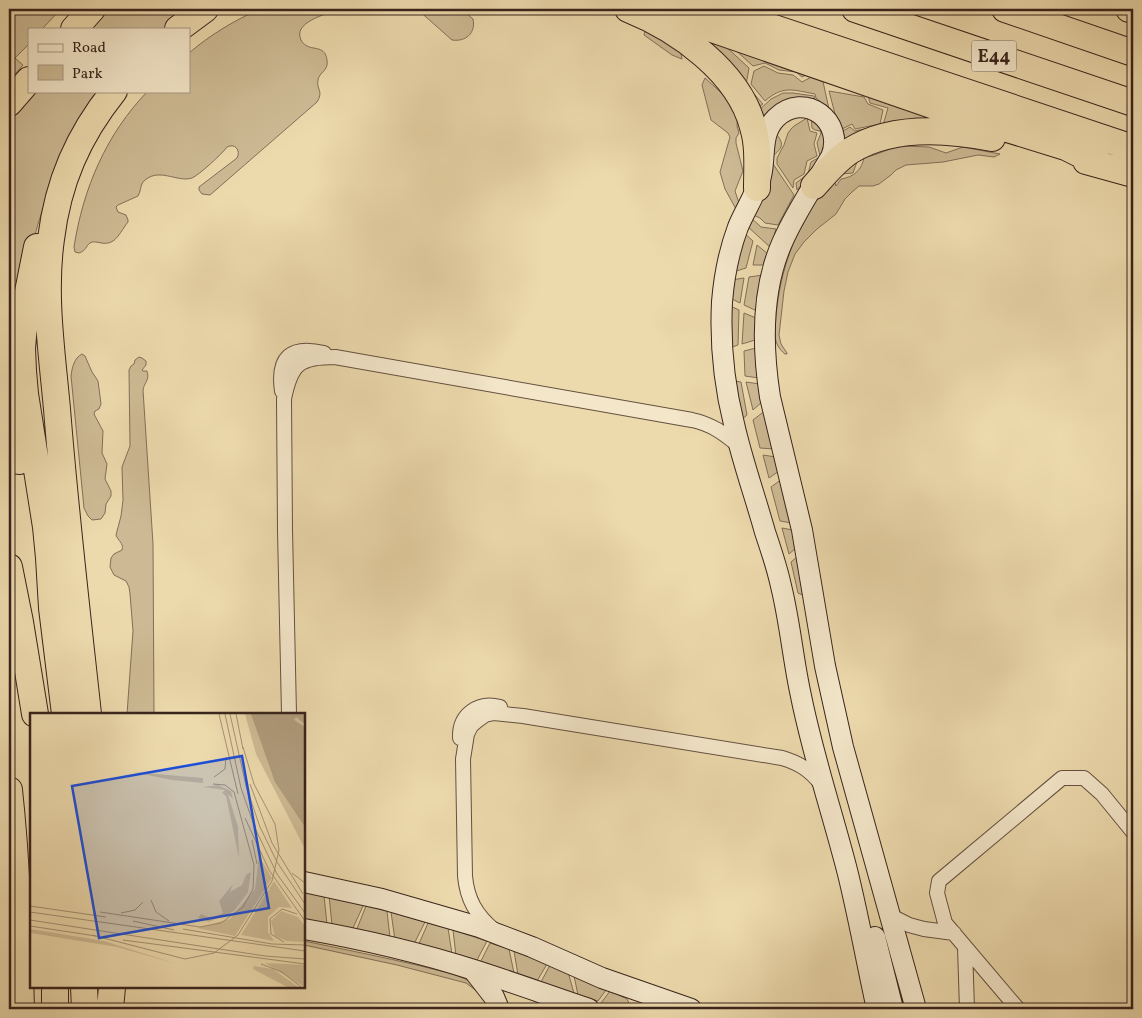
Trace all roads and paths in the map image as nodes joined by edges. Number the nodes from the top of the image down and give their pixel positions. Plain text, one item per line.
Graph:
1 (92, 9) edge
2 (205, 9) edge
3 (628, 9) edge
4 (654, 9) edge
5 (717, 9) edge
6 (753, 9) edge
7 (856, 9) edge
8 (1005, 9) edge
9 (1129, 9) edge
10 (1133, 10) edge
11 (75, 28) edge
12 (179, 28) edge
13 (1133, 53) edge
14 (900, 70) junction
15 (28, 81) edge
16 (113, 92) edge
17 (9, 103) edge
18 (1133, 103) edge
19 (1133, 148) edge
20 (1102, 165) junction
21 (68, 166) junction
22 (1133, 174) edge
23 (814, 186) junction
24 (757, 188) junction
25 (9, 418) edge
26 (740, 447) junction
27 (9, 567) edge
28 (52, 608) junction
29 (35, 713) edge
30 (65, 713) edge
31 (88, 713) edge
32 (289, 713) edge
33 (824, 789) junction
34 (9, 790) edge
35 (1133, 832) edge
36 (848, 876) junction
37 (307, 879) edge
38 (891, 916) junction
39 (305, 929) edge
40 (954, 933) junction
41 (500, 935) junction
42 (965, 947) junction
43 (473, 970) junction
44 (84, 988) edge
45 (112, 988) edge
46 (578, 1008) edge
47 (21, 1009) edge
48 (85, 1009) edge
49 (110, 1009) edge
50 (500, 1009) edge
51 (691, 1009) edge
52 (862, 1009) edge
53 (877, 1009) edge
54 (893, 1009) edge
55 (916, 1009) edge
56 (967, 1009) edge
57 (1018, 1009) edge

1 - 11 highway
2 - 12 highway
3 - 24 highway
4 - 20 highway
5 - 14 highway
6 - 14 highway
7 - 18 highway, E44
8 - 13 highway, E44
9 - 10 highway
14 - 19 highway
15 - 17 highway
16 - 21 highway
20 - 22 highway
20 - 23 highway
21 - 28 highway
21 - 31 highway
23 - 24 street
23 - 38 street
24 - 26 street
25 - 28 highway
26 - 32 street
26 - 33 street
27 - 29 highway
28 - 30 highway
33 - 36 street
33 - 41 street
34 - 47 highway
35 - 40 street
36 - 52 street
36 - 53 street
36 - 54 street
37 - 41 street
38 - 40 street
38 - 55 street
39 - 43 street
40 - 42 street
41 - 51 street
42 - 56 street
42 - 57 street
43 - 46 street
43 - 50 street
44 - 48 highway
45 - 49 highway

